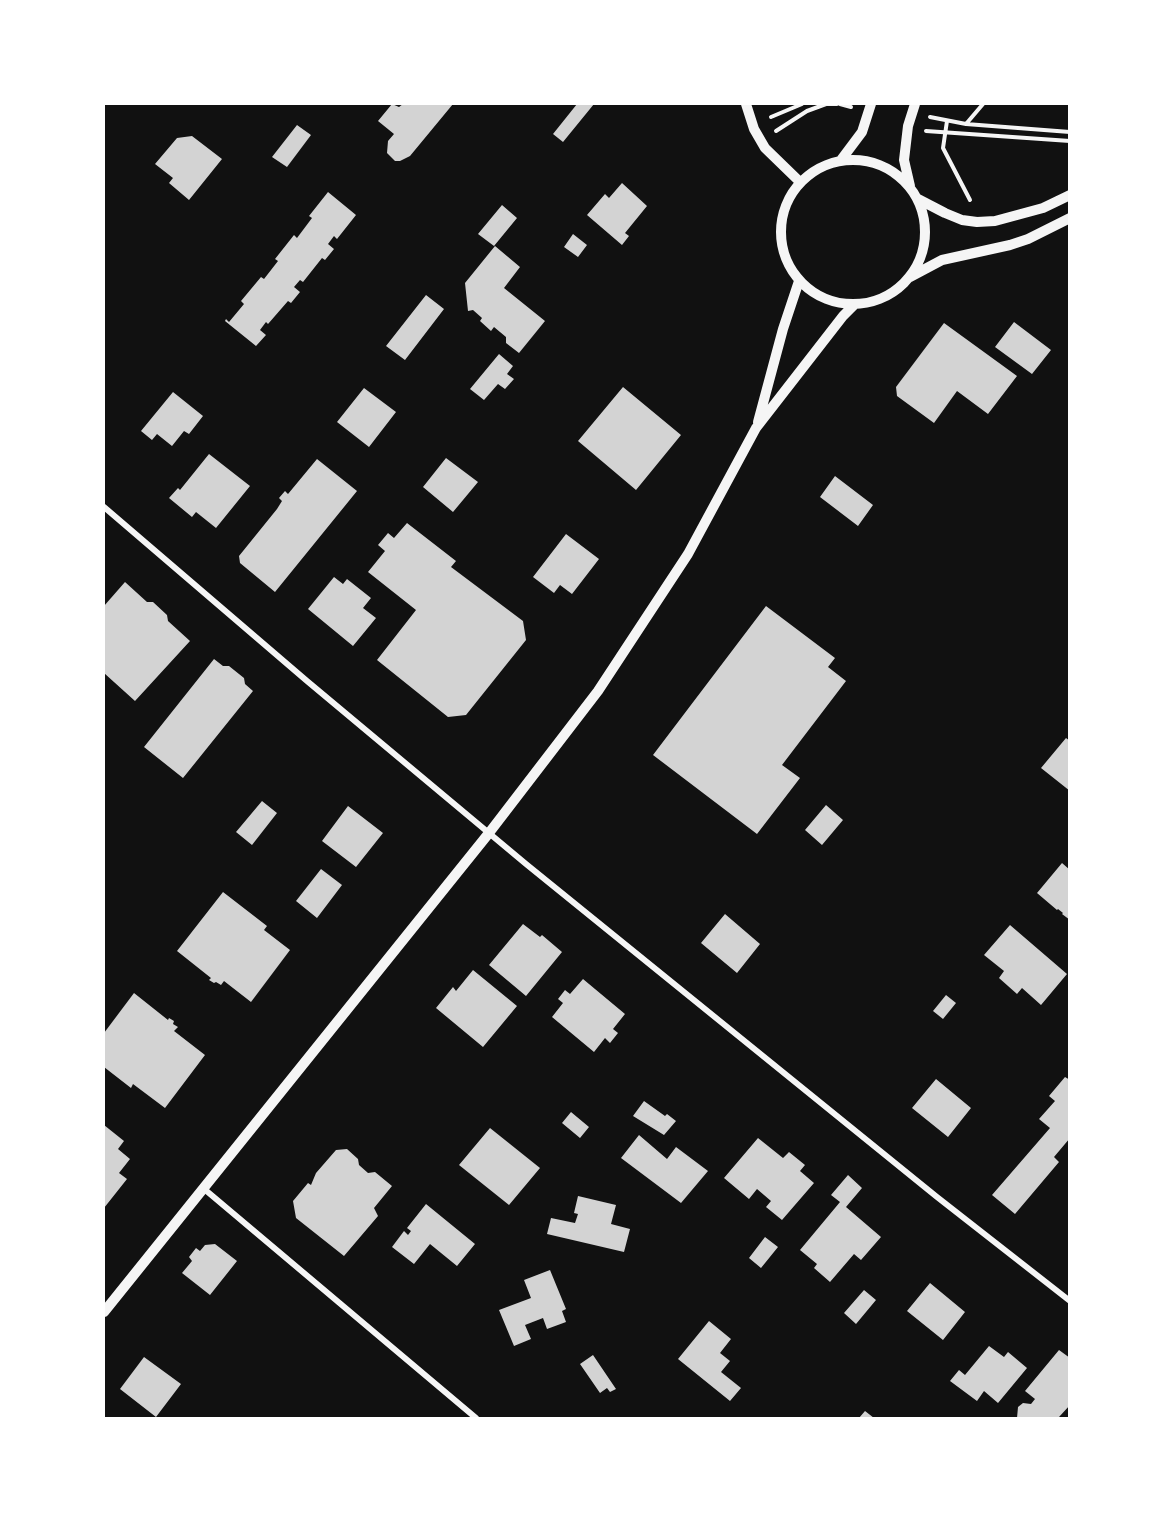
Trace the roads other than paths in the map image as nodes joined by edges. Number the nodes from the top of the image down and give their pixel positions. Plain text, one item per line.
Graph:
1 (746, 104) edge
2 (871, 104) edge
3 (915, 104) edge
4 (841, 160) junction
5 (800, 182) junction
6 (910, 186) junction
7 (1070, 195) edge
8 (918, 199) junction
9 (1070, 218) edge
10 (910, 277) junction
11 (799, 281) junction
12 (855, 304) junction
13 (756, 428) junction
14 (104, 507) edge
15 (489, 833) junction
16 (204, 1188) junction
17 (1070, 1301) edge
18 (104, 1312) edge
19 (476, 1419) edge

1 - 5 street
2 - 4 street
3 - 6 street
4 - 5 street
4 - 6 street
5 - 11 street
6 - 8 street
7 - 8 street
8 - 10 street
9 - 10 street
10 - 12 street
11 - 12 street
11 - 13 street
12 - 13 street
13 - 15 street
14 - 15 street
15 - 16 street
15 - 17 street
16 - 18 street
16 - 19 street

